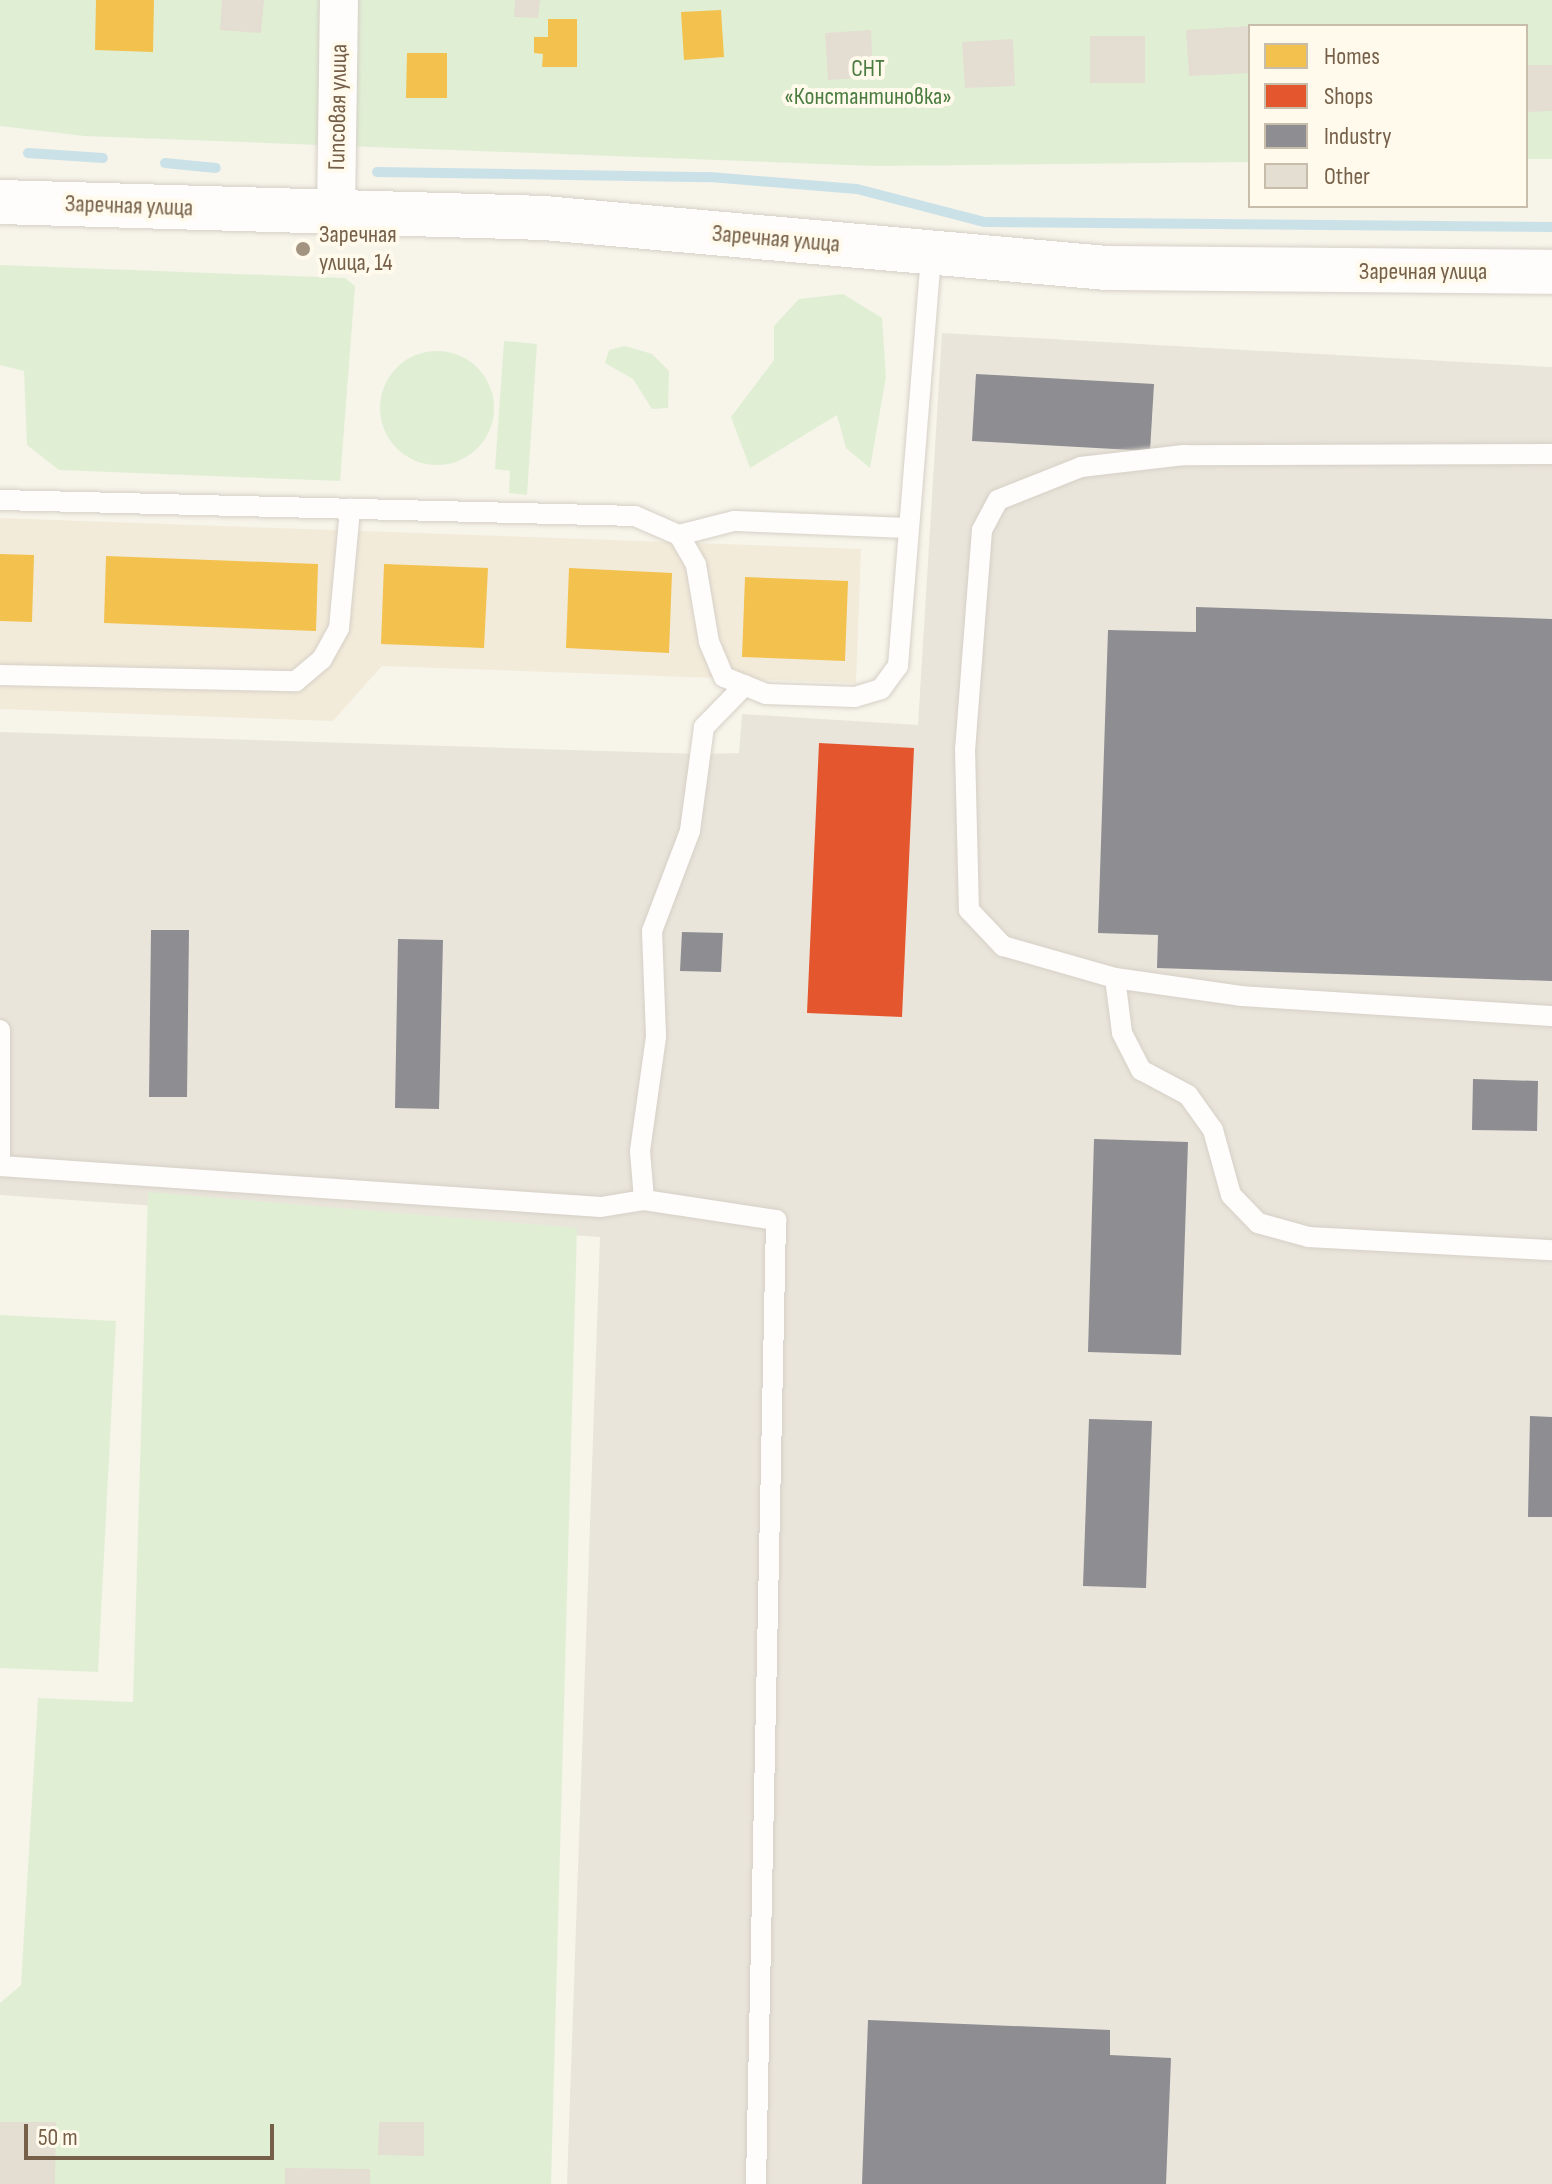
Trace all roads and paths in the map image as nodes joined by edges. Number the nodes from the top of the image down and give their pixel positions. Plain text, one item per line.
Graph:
1 (339, 0) edge
2 (0, 202) edge
3 (336, 214) junction
4 (931, 253) junction
5 (1552, 272) edge
6 (1552, 454) edge
7 (0, 500) edge
8 (350, 509) junction
9 (909, 528) junction
10 (679, 535) junction
11 (0, 675) edge
12 (745, 685) junction
13 (1115, 978) junction
14 (1552, 1016) edge
15 (0, 1030) edge
16 (0, 1164) edge
17 (644, 1200) junction
18 (1552, 1250) edge
19 (756, 2184) edge

1 - 3 street, Гипсовая улица
2 - 3 street, Заречная улица
3 - 4 street, Заречная улица
4 - 5 street, Заречная улица
4 - 9 lane
6 - 13 lane
7 - 8 lane
8 - 10 lane
8 - 11 lane
9 - 10 lane
9 - 12 lane
10 - 12 lane
12 - 17 lane
13 - 14 lane
13 - 18 lane
15 - 16 lane
16 - 17 lane
17 - 19 lane

